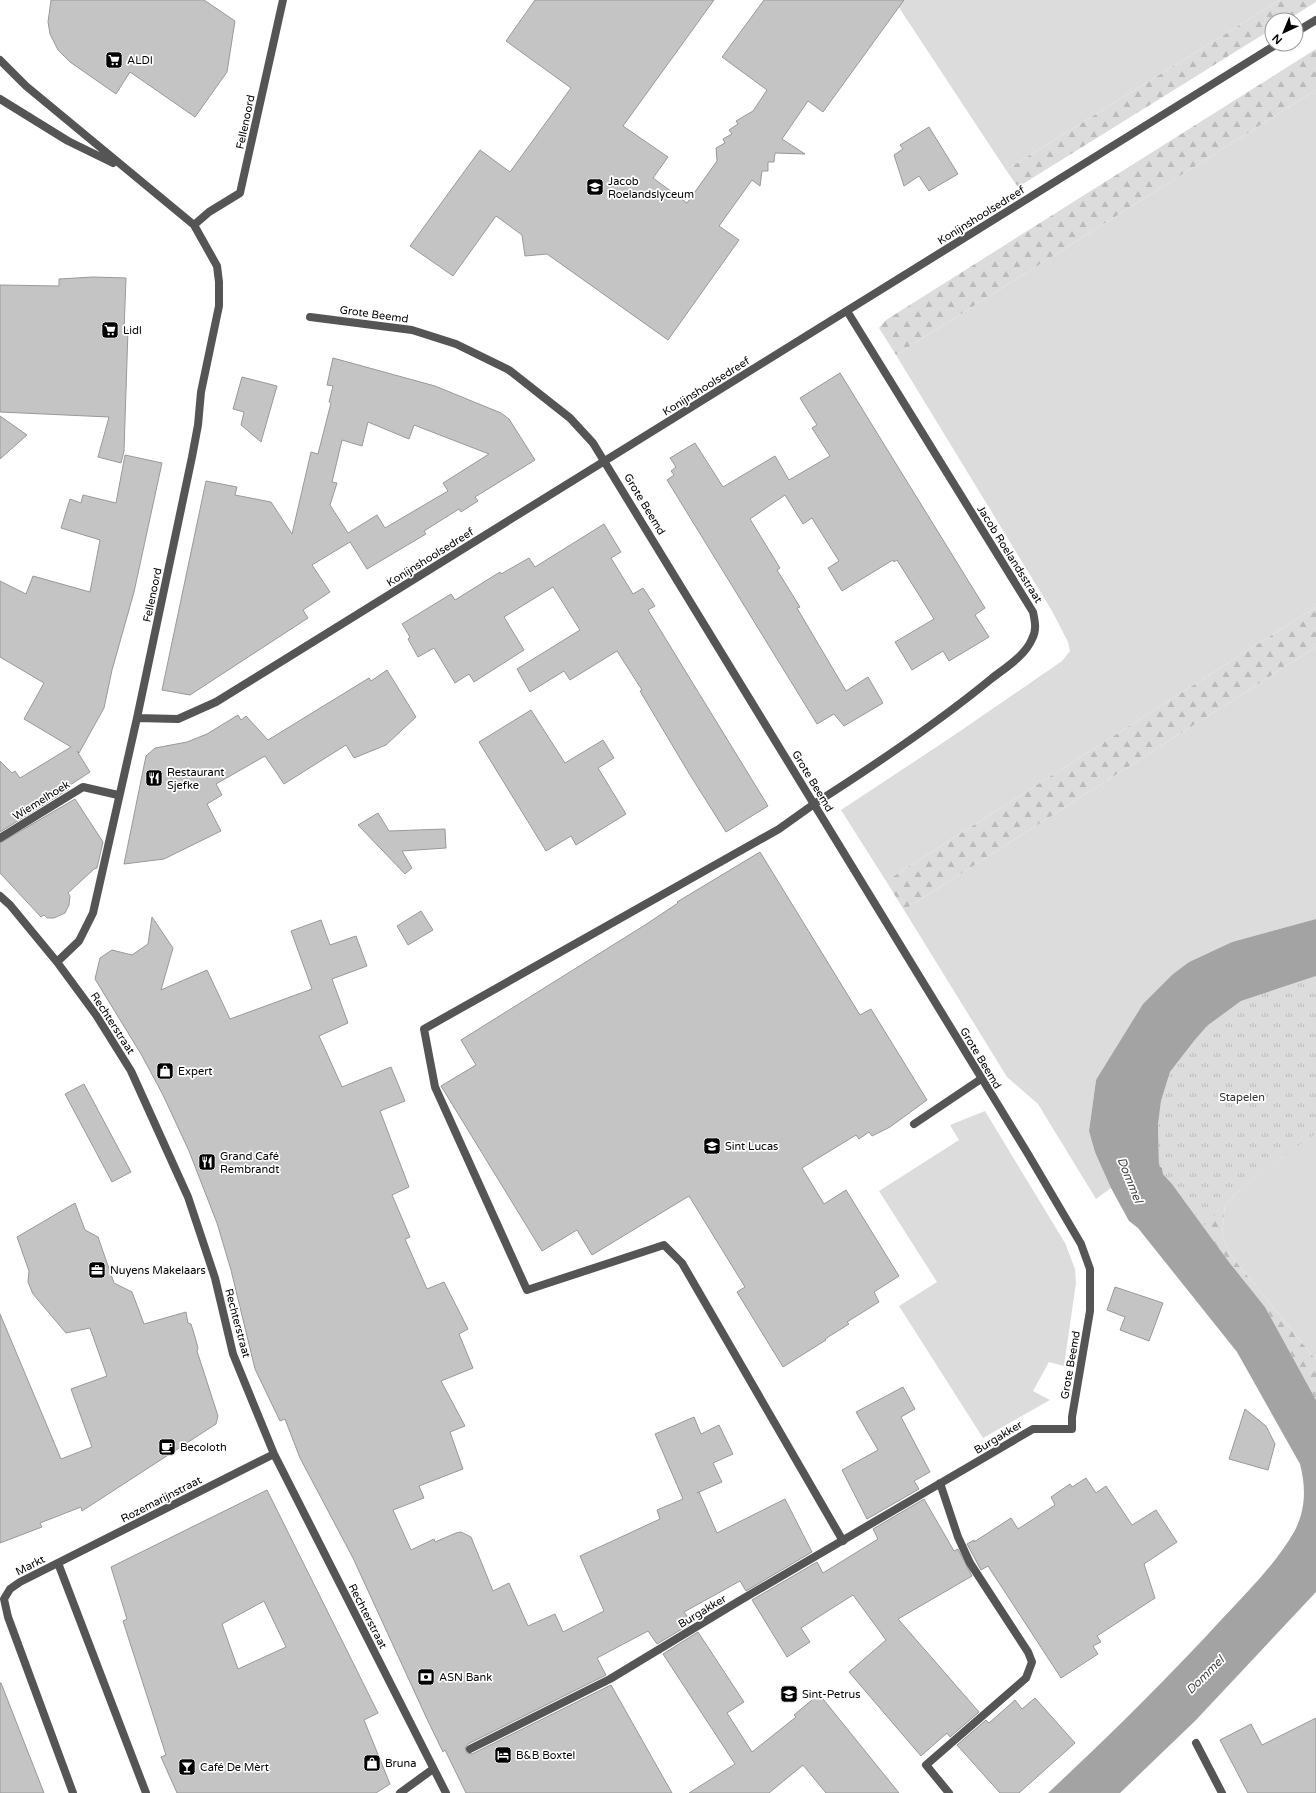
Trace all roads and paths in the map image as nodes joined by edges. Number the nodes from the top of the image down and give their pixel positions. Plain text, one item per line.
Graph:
1 (283, 0) edge
2 (1316, 20) edge
3 (1304, 27) edge
4 (1264, 52) edge
5 (0, 60) edge
6 (0, 99) edge
7 (125, 168) junction
8 (194, 225) junction
9 (847, 311) junction
10 (310, 316) dead end
11 (605, 462) junction
12 (137, 718) junction
13 (118, 795) junction
14 (814, 804) junction
15 (0, 838) edge
16 (0, 896) edge
17 (57, 962) junction
18 (981, 1079) junction
19 (914, 1124) dead end
20 (1072, 1429) joint
21 (274, 1454) junction
22 (940, 1483) junction
23 (843, 1541) junction
24 (58, 1563) junction
25 (1196, 1743) dead end
26 (470, 1749) dead end
27 (433, 1769) junction
28 (73, 1793) edge
29 (146, 1793) edge
30 (400, 1793) edge
31 (446, 1793) edge
32 (949, 1793) edge
33 (1222, 1793) edge

1 - 8 street, Fellenoord
2 - 3 street
4 - 9 street, Konijnshoolsedreef
5 - 7 street, Fellenoord
6 - 7 street, Fellenoord
7 - 8 street, Fellenoord
8 - 12 street, Fellenoord
9 - 11 street, Konijnshoolsedreef
9 - 14 street, Jacob Roelandsstraat
10 - 11 street, Grote Beemd
11 - 12 street, Konijnshoolsedreef
11 - 14 street, Grote Beemd
12 - 13 street, Fellenoord
13 - 15 street, Wiemelhoek
13 - 17 street, Fellenoord
14 - 18 street, Grote Beemd
14 - 23 street, Jacob Roelandsstraat
16 - 17 street, Rechterstraat
17 - 21 street, Rechterstraat
18 - 19 street
18 - 20 street, Grote Beemd
20 - 22 street, Burgakker
21 - 24 street, Rozemarijnstraat
21 - 27 street, Rechterstraat
22 - 23 street, Burgakker
22 - 32 street
23 - 26 street, Burgakker
24 - 28 street, Markt
24 - 29 street, Markt
25 - 33 street
27 - 30 street
27 - 31 street, Rechterstraat

